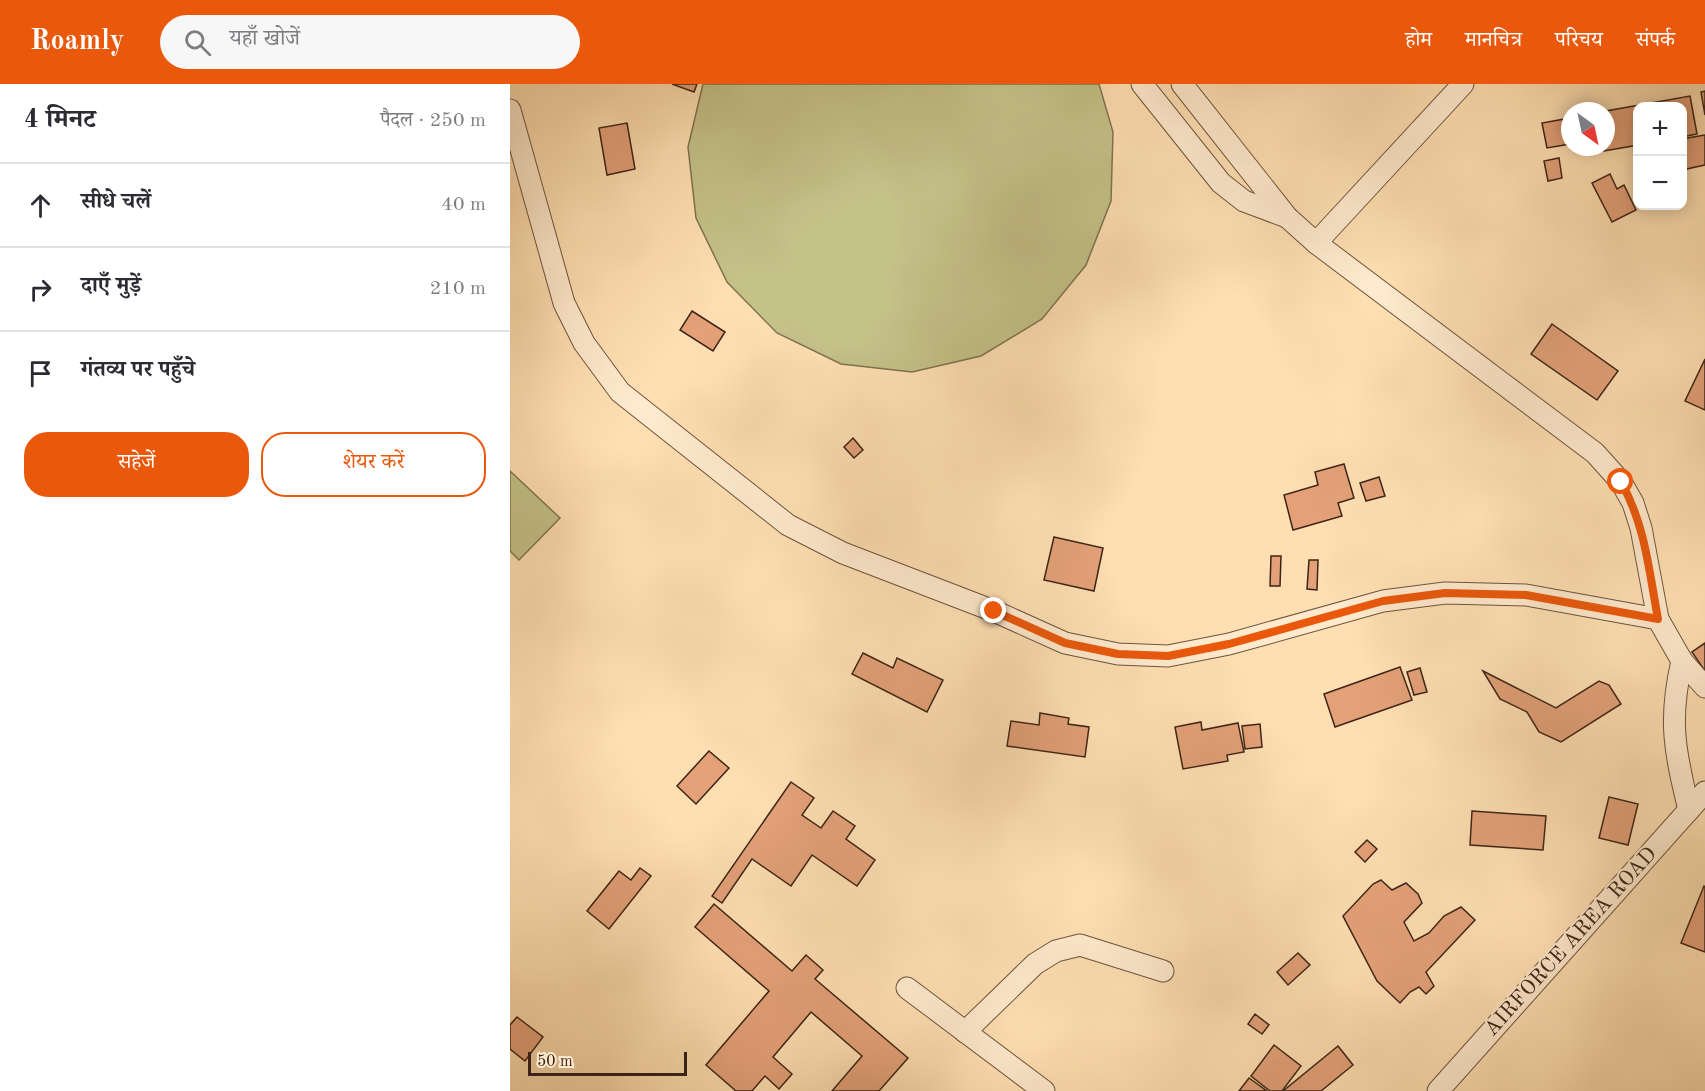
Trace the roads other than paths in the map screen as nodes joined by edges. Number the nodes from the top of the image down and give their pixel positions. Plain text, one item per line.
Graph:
1 (1142, 84) edge
2 (1182, 84) edge
3 (1463, 84) edge
4 (510, 110) edge
5 (510, 158) edge
6 (527, 174) junction
7 (1287, 217) junction
8 (1316, 243) junction
9 (1658, 619) junction
10 (1683, 661) junction
11 (1705, 687) edge
12 (1700, 801) edge
13 (1163, 971) dead end
14 (907, 988) dead end
15 (965, 1032) junction
16 (1044, 1091) edge
17 (1438, 1091) edge

1 - 7 street
2 - 7 street
3 - 8 street
4 - 6 street
5 - 6 street
6 - 9 street
7 - 8 street
8 - 9 street
9 - 10 street
10 - 11 street
10 - 12 street
12 - 17 street, AIRFORCE AREA ROAD
13 - 15 street
14 - 15 street
15 - 16 street

